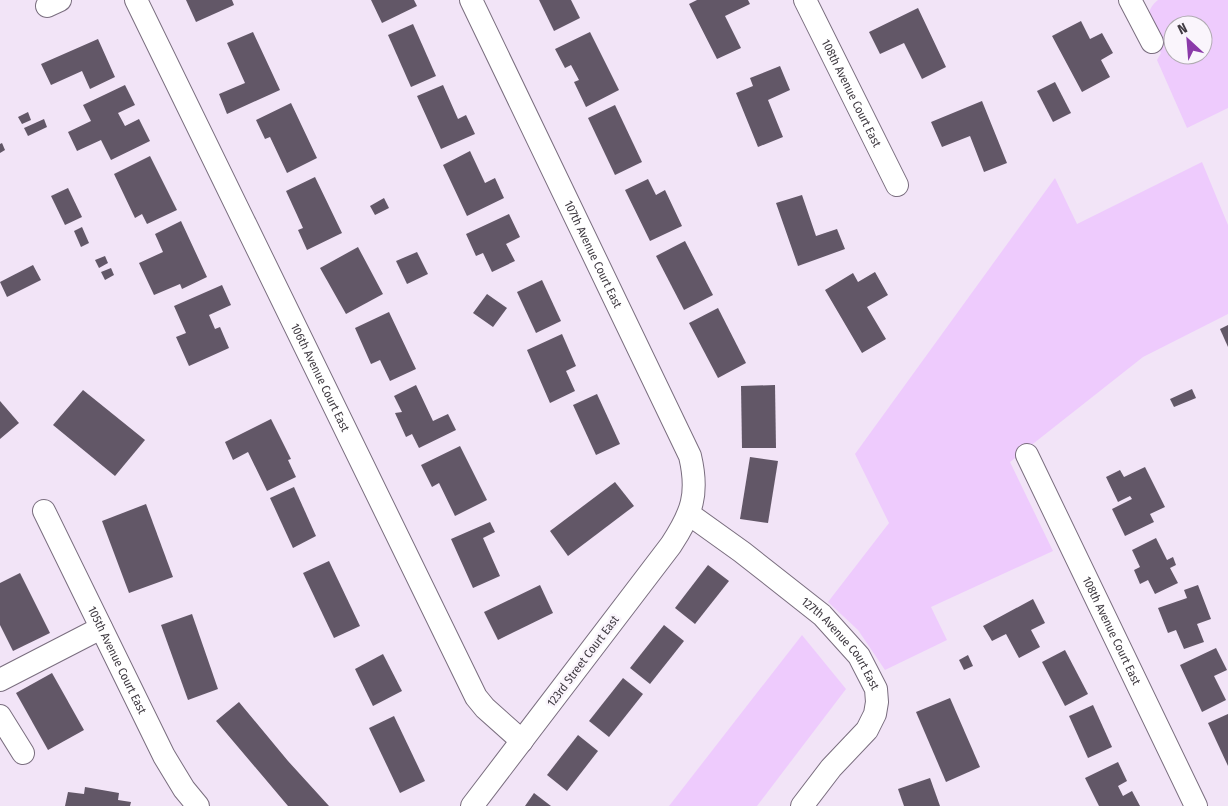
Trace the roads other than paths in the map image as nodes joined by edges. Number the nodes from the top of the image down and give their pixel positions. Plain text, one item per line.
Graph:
1 (136, 0) edge
2 (471, 0) edge
3 (806, 0) edge
4 (1130, 0) edge
5 (1152, 42) dead end
6 (897, 185) dead end
7 (1027, 455) dead end
8 (44, 511) dead end
9 (689, 514) junction
10 (101, 628) junction
11 (0, 680) edge
12 (0, 716) edge
13 (522, 741) junction
14 (23, 753) dead end
15 (198, 806) edge
16 (472, 806) edge
17 (802, 806) edge
18 (1196, 806) edge

1 - 13 street, 106th Avenue Court East
2 - 9 street, 107th Avenue Court East
3 - 6 street, 108th Avenue Court East
4 - 5 street
7 - 18 street, 108th Avenue Court East
8 - 10 street, 105th Avenue Court East
9 - 13 street, 123rd Street Court East
9 - 17 street, 127th Avenue Court East
10 - 11 street
10 - 15 street, 105th Avenue Court East
12 - 14 street
13 - 16 street, 123rd Street Court East

